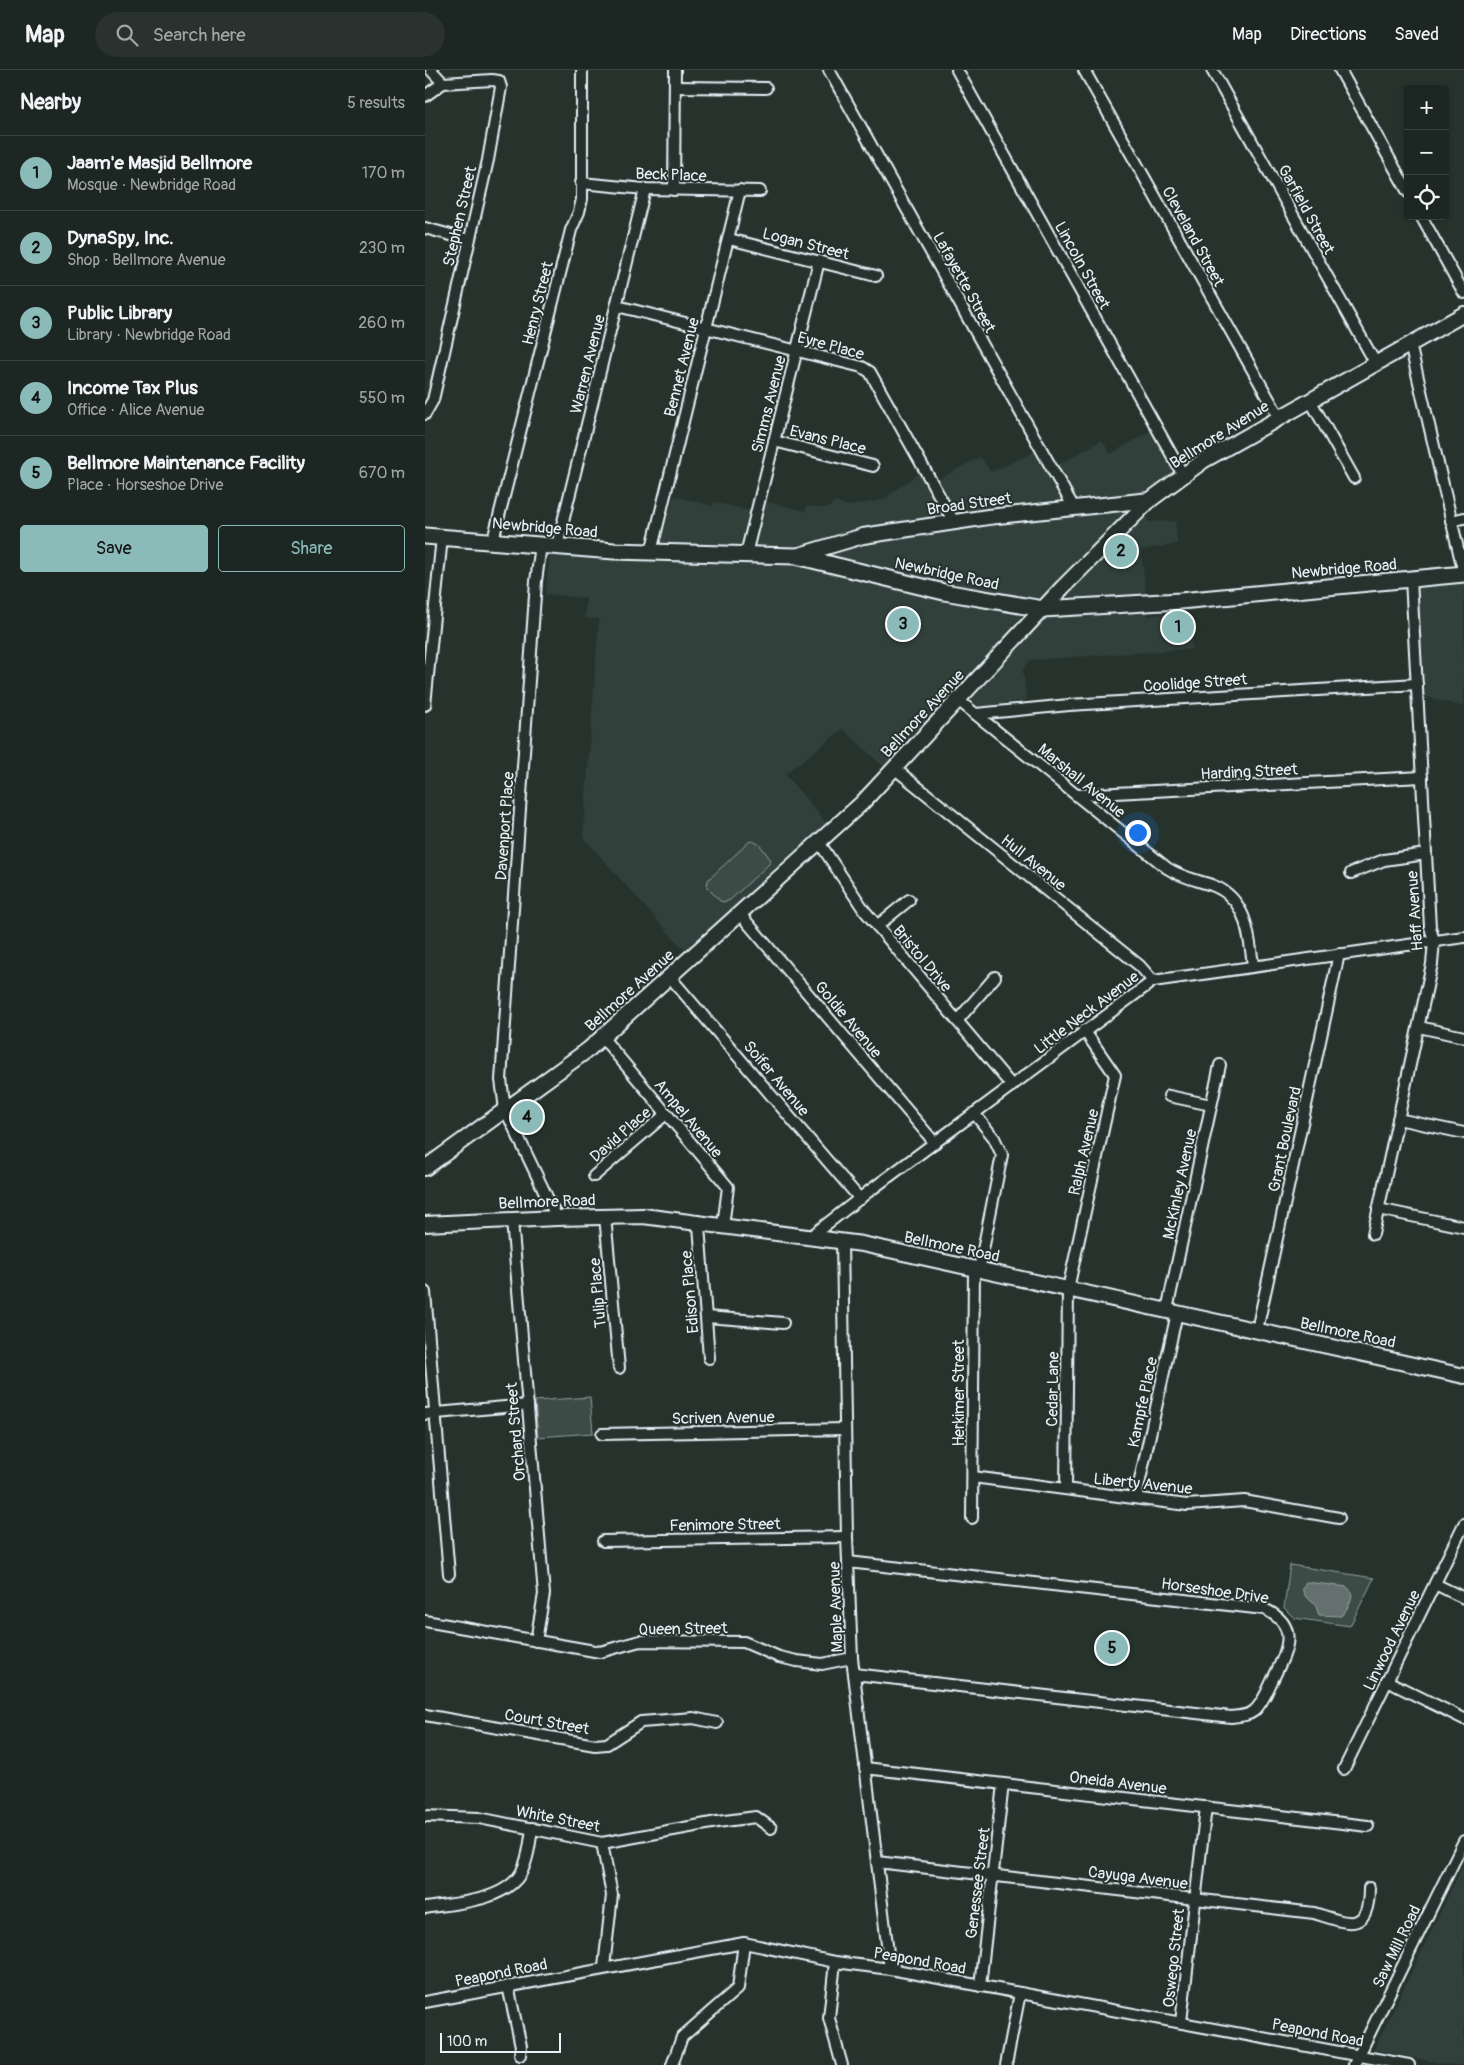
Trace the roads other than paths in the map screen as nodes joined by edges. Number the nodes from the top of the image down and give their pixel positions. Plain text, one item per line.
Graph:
1 (431, 70) edge
2 (582, 70) edge
3 (675, 70) edge
4 (829, 70) edge
5 (957, 70) edge
6 (1084, 70) edge
7 (1212, 70) edge
8 (1340, 70) edge
9 (443, 82) junction
10 (675, 87) junction
11 (766, 88) dead end
12 (425, 96) edge
13 (581, 183) junction
14 (1404, 185) edge
15 (645, 189) junction
16 (675, 190) junction
17 (740, 190) junction
18 (760, 191) dead end
19 (1423, 220) edge
20 (425, 228) edge
21 (729, 239) junction
22 (469, 240) junction
23 (819, 261) junction
24 (876, 276) dead end
25 (1464, 293) edge
26 (617, 306) junction
27 (1464, 314) edge
28 (706, 329) junction
29 (1410, 344) junction
30 (796, 351) junction
31 (1376, 364) junction
32 (1310, 400) junction
33 (425, 414) edge
34 (1279, 417) junction
35 (774, 440) junction
36 (873, 466) dead end
37 (1183, 475) junction
38 (1354, 478) dead end
39 (1150, 500) junction
40 (1074, 508) junction
41 (1464, 518) edge
42 (1451, 521) junction
43 (954, 522) junction
44 (425, 536) edge
45 (442, 537) junction
46 (493, 540) junction
47 (541, 545) junction
48 (557, 546) junction
49 (651, 552) junction
50 (746, 554) junction
51 (796, 556) junction
52 (1464, 574) edge
53 (1411, 580) junction
54 (1043, 609) junction
55 (1417, 684) junction
56 (958, 700) junction
57 (425, 705) edge
58 (976, 714) junction
59 (894, 768) junction
60 (1422, 777) junction
61 (1077, 795) junction
62 (819, 842) junction
63 (1426, 854) junction
64 (1351, 872) dead end
65 (909, 900) dead end
66 (740, 914) junction
67 (877, 926) junction
68 (1464, 937) edge
69 (1434, 941) junction
70 (1339, 954) junction
71 (1253, 966) junction
72 (670, 977) junction
73 (995, 977) dead end
74 (1153, 980) junction
75 (957, 1021) junction
76 (1419, 1027) junction
77 (1084, 1030) junction
78 (602, 1037) junction
79 (1464, 1037) edge
80 (1220, 1065) dead end
81 (1012, 1086) junction
82 (1169, 1096) dead end
83 (1211, 1105) junction
84 (505, 1109) junction
85 (974, 1113) junction
86 (666, 1114) junction
87 (1398, 1119) junction
88 (1464, 1133) edge
89 (935, 1143) junction
90 (425, 1168) edge
91 (594, 1176) dead end
92 (860, 1199) junction
93 (1379, 1209) junction
94 (605, 1216) junction
95 (557, 1218) junction
96 (512, 1220) junction
97 (425, 1224) edge
98 (699, 1224) junction
99 (723, 1226) junction
100 (1464, 1227) edge
101 (1373, 1234) dead end
102 (810, 1237) junction
103 (842, 1241) junction
104 (976, 1269) junction
105 (1068, 1289) junction
106 (425, 1292) edge
107 (1172, 1311) junction
108 (707, 1317) junction
109 (783, 1323) dead end
110 (1257, 1330) junction
111 (709, 1358) dead end
112 (619, 1368) dead end
113 (1464, 1376) edge
114 (527, 1405) junction
115 (430, 1413) edge
116 (845, 1430) junction
117 (602, 1434) dead end
118 (973, 1477) junction
119 (1066, 1489) junction
120 (1136, 1498) junction
121 (972, 1518) dead end
122 (1339, 1518) dead end
123 (1464, 1524) edge
124 (847, 1537) junction
125 (603, 1541) dead end
126 (848, 1562) junction
127 (449, 1574) dead end
128 (1435, 1584) junction
129 (1464, 1598) edge
130 (425, 1621) edge
131 (535, 1641) junction
132 (852, 1658) junction
133 (853, 1674) junction
134 (1387, 1681) junction
135 (425, 1715) edge
136 (1464, 1719) edge
137 (717, 1724) dead end
138 (865, 1768) junction
139 (1344, 1769) dead end
140 (1003, 1784) junction
141 (1206, 1807) junction
142 (425, 1816) edge
143 (1368, 1826) dead end
144 (532, 1828) junction
145 (771, 1828) dead end
146 (1464, 1841) edge
147 (602, 1843) junction
148 (877, 1862) junction
149 (993, 1876) junction
150 (1369, 1888) dead end
151 (1195, 1899) junction
152 (425, 1908) edge
153 (744, 1943) junction
154 (835, 1962) junction
155 (604, 1968) junction
156 (890, 1969) junction
157 (508, 1986) junction
158 (980, 1986) junction
159 (1020, 1993) junction
160 (425, 2002) edge
161 (1181, 2022) junction
162 (520, 2055) dead end
163 (1359, 2055) junction
164 (672, 2065) edge
165 (842, 2065) edge
166 (1006, 2065) edge
167 (1354, 2065) edge
168 (1409, 2065) edge

1 - 9 street
2 - 13 street, Henry Street
3 - 10 street
4 - 40 street, Lafayette Street
5 - 37 street, Lincoln Street
6 - 34 street, Cleveland Street
7 - 31 street, Garfield Street
8 - 14 street
9 - 12 street
9 - 22 street, Stephen Street
10 - 11 street
10 - 16 street
13 - 15 street, Beck Place
13 - 46 street, Henry Street
15 - 16 street, Beck Place
15 - 26 street, Warren Avenue
16 - 17 street, Beck Place
17 - 18 street, Beck Place
17 - 21 street, Bennet Avenue
19 - 25 street
20 - 22 street
21 - 23 street, Logan Street
21 - 28 street, Bennet Avenue
22 - 33 street, Stephen Street
23 - 24 street, Logan Street
23 - 30 street, Simms Avenue
26 - 28 street, Eyre Place
26 - 48 street, Warren Avenue
27 - 29 main road, Bellmore Avenue
28 - 30 street, Eyre Place
28 - 49 street, Bennet Avenue
29 - 31 main road, Bellmore Avenue
29 - 42 street
30 - 35 street, Simms Avenue
30 - 43 street, Eyre Place
31 - 32 main road, Bellmore Avenue
32 - 34 main road, Bellmore Avenue
32 - 38 street
34 - 37 main road, Bellmore Avenue
35 - 36 street, Evans Place
35 - 50 street, Simms Avenue
37 - 39 main road, Bellmore Avenue
39 - 40 main road, Broad Street
39 - 54 main road, Bellmore Avenue
40 - 43 main road, Broad Street
41 - 42 street
42 - 52 street
43 - 51 main road, Broad Street
44 - 45 main road, Newbridge Road
45 - 46 main road, Newbridge Road
45 - 57 street
46 - 47 main road, Newbridge Road
47 - 48 main road, Newbridge Road
47 - 84 street, Davenport Place
48 - 49 main road, Newbridge Road
49 - 50 main road, Newbridge Road
50 - 51 main road, Newbridge Road
51 - 54 main road, Newbridge Road
52 - 53 main road, Newbridge Road
53 - 54 main road, Newbridge Road
53 - 55 street, Haff Avenue
54 - 56 main road, Bellmore Avenue
55 - 58 street, Coolidge Street
55 - 60 street, Haff Avenue
56 - 58 street, Marshall Avenue
56 - 59 main road, Bellmore Avenue
58 - 61 street, Marshall Avenue
59 - 62 main road, Bellmore Avenue
59 - 74 street, Hull Avenue
60 - 61 street, Harding Street
60 - 63 street, Haff Avenue
61 - 71 street, Marshall Avenue
62 - 66 main road, Bellmore Avenue
62 - 67 street, Bristol Drive
63 - 64 street
63 - 69 street, Haff Avenue
65 - 67 street
66 - 72 main road, Bellmore Avenue
66 - 89 street, Goldie Avenue
67 - 75 street, Bristol Drive
68 - 69 street, Little Neck Avenue
69 - 70 street, Little Neck Avenue
69 - 76 street, Haff Avenue
70 - 71 street, Little Neck Avenue
70 - 110 street, Grant Boulevard
71 - 74 street, Little Neck Avenue
72 - 78 main road, Bellmore Avenue
72 - 92 street, Soifer Avenue
73 - 75 street
74 - 77 street, Little Neck Avenue
75 - 81 street, Bristol Drive
76 - 79 street
76 - 87 street, Haff Avenue
77 - 81 street, Little Neck Avenue
77 - 105 street, Ralph Avenue
78 - 84 main road, Bellmore Avenue
78 - 86 street, Ampel Avenue
80 - 83 street, McKinley Avenue
81 - 85 street, Little Neck Avenue
82 - 83 street
83 - 107 street, McKinley Avenue
84 - 90 main road, Bellmore Avenue
84 - 95 street, Davenport Place
85 - 89 street, Little Neck Avenue
85 - 104 street, Herkimer Street
86 - 91 street, David Place
86 - 99 street, Ampel Avenue
87 - 88 street
87 - 93 street, Haff Avenue
89 - 92 street, Little Neck Avenue
92 - 102 street, Little Neck Avenue
93 - 100 street
93 - 101 street, Haff Avenue
94 - 95 main road, Bellmore Road
94 - 98 main road, Bellmore Road
94 - 112 street, Tulip Place
95 - 96 main road, Bellmore Road
96 - 97 main road, Bellmore Road
96 - 114 street, Orchard Street
98 - 99 main road, Bellmore Road
98 - 108 street, Edison Place
99 - 102 main road, Bellmore Road
102 - 103 main road, Bellmore Road
103 - 104 main road, Bellmore Road
103 - 116 street, Maple Avenue
104 - 105 main road, Bellmore Road
104 - 118 street, Herkimer Street
105 - 107 main road, Bellmore Road
105 - 119 street, Cedar Lane
106 - 115 street
107 - 110 main road, Bellmore Road
107 - 120 street, Kampfe Place
108 - 109 street
108 - 111 street, Edison Place
110 - 113 main road, Bellmore Road
114 - 115 street
114 - 131 street, Orchard Street
115 - 127 street
116 - 117 street, Scriven Avenue
116 - 124 street, Maple Avenue
118 - 119 street, Liberty Avenue
118 - 121 street, Herkimer Street
119 - 120 street, Liberty Avenue
120 - 122 street, Liberty Avenue
123 - 128 street, Linwood Avenue
124 - 125 street, Fenimore Street
124 - 126 street, Maple Avenue
126 - 132 street, Maple Avenue
126 - 133 street, Horseshoe Drive
128 - 129 street
128 - 134 street, Linwood Avenue
130 - 131 street, Queen Street
131 - 132 street, Queen Street
132 - 133 street, Maple Avenue
133 - 138 street, Maple Avenue
134 - 136 street
134 - 139 street, Linwood Avenue
135 - 137 street, Court Street
138 - 140 street, Oneida Avenue
138 - 148 street, Maple Avenue
140 - 141 street, Oneida Avenue
140 - 149 street, Genessee Street
141 - 143 street, Oneida Avenue
141 - 151 street, Oswego Street
142 - 144 street, White Street
144 - 147 street, White Street
144 - 152 street
145 - 147 street, White Street
146 - 163 street, Saw Mill Road
147 - 155 street
148 - 149 street, Cayuga Avenue
148 - 156 street, Maple Avenue
149 - 151 street, Cayuga Avenue
149 - 158 street, Genessee Street
150 - 151 street, Cayuga Avenue
151 - 161 street, Oswego Street
153 - 154 street, Peapond Road
153 - 155 street, Peapond Road
153 - 164 street
154 - 156 street, Peapond Road
154 - 165 street
155 - 157 street, Peapond Road
156 - 158 street, Peapond Road
157 - 160 street, Peapond Road
157 - 162 street
158 - 159 street, Peapond Road
159 - 161 street, Peapond Road
159 - 166 street
161 - 163 street, Peapond Road
163 - 167 street, Saw Mill Road
163 - 168 street, Peapond Road

